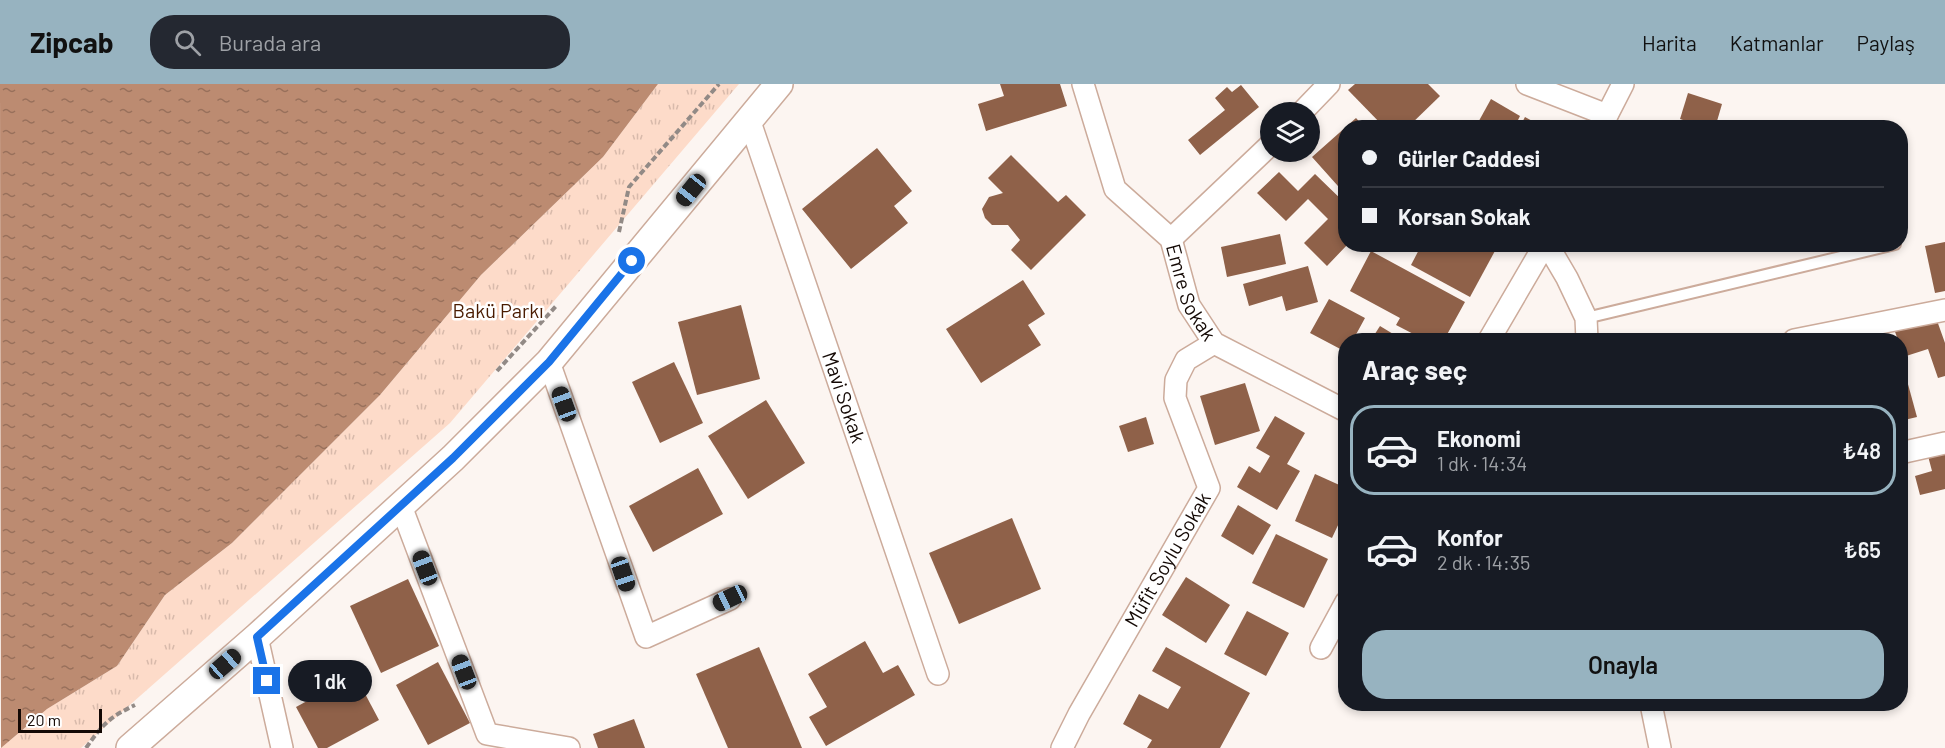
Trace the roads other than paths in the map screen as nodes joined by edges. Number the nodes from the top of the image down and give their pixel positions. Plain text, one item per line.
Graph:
1 (779, 84) edge
2 (1083, 84) edge
3 (1329, 84) edge
4 (1527, 84) edge
5 (1623, 84) edge
6 (1312, 102) edge
7 (749, 119) junction
8 (1602, 120) edge
9 (1605, 120) edge
10 (1260, 154) edge
11 (1171, 239) junction
12 (1541, 252) edge
13 (1551, 252) edge
14 (1862, 252) edge
15 (1945, 310) edge
16 (1587, 318) junction
17 (1494, 333) edge
18 (1587, 333) edge
19 (1829, 333) edge
20 (1214, 343) junction
21 (549, 362) junction
22 (1338, 407) edge
23 (1945, 443) edge
24 (1908, 451) edge
25 (401, 506) junction
26 (730, 598) dead end
27 (1338, 617) edge
28 (257, 637) junction
29 (1321, 648) dead end
30 (938, 674) dead end
31 (1652, 711) edge
32 (481, 741) edge
33 (130, 748) edge
34 (282, 748) edge
35 (569, 748) edge
36 (1062, 748) edge
37 (1660, 748) edge

1 - 7 street
2 - 11 street, Emre Sokak
3 - 6 street
4 - 8 street
5 - 9 street
7 - 21 street
7 - 30 street, Mavi Sokak
10 - 11 street
11 - 20 street, Emre Sokak
12 - 17 street
13 - 16 street
14 - 16 lane
15 - 19 street
16 - 18 street
20 - 22 street, Emre Sokak
20 - 36 street, Müfit Soylu Sokak
21 - 25 street
21 - 26 street
23 - 24 street
25 - 28 street
25 - 32 street
27 - 29 street
28 - 33 street
28 - 34 street
31 - 37 street
32 - 35 street

